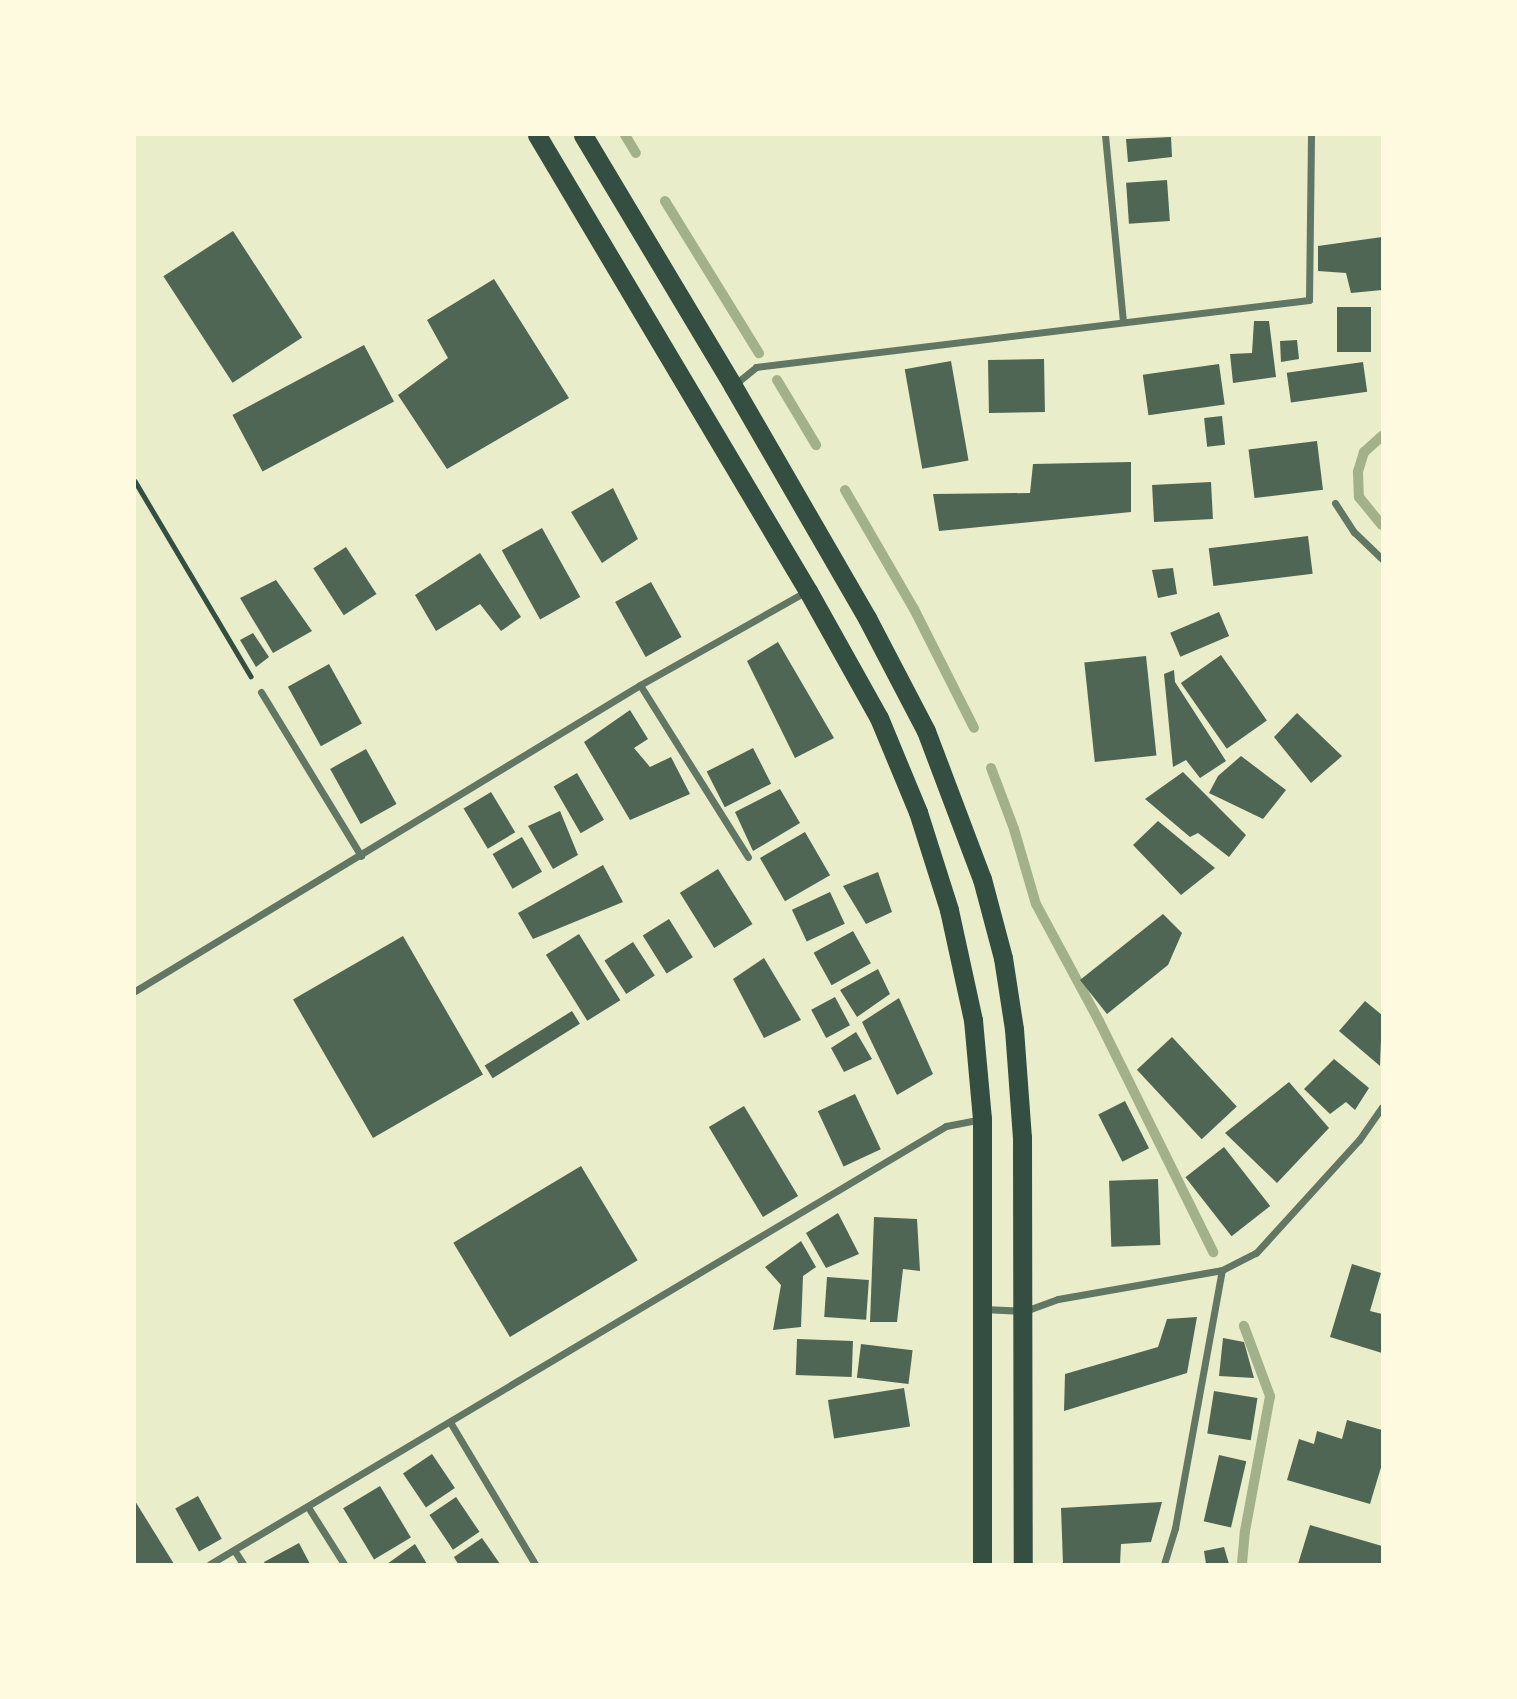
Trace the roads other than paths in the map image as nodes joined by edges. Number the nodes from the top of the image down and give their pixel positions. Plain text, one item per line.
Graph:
1 (537, 135) edge
2 (583, 135) edge
3 (1105, 135) edge
4 (1311, 135) edge
5 (1123, 321) junction
6 (733, 386) junction
7 (1335, 503) dead end
8 (1382, 559) edge
9 (808, 591) junction
10 (640, 685) junction
11 (261, 692) road end
12 (361, 856) junction
13 (748, 857) dead end
14 (135, 991) edge
15 (1382, 1107) edge
16 (982, 1119) junction
17 (1222, 1270) junction
18 (980, 1308) junction
19 (1025, 1311) junction
20 (450, 1422) junction
21 (308, 1507) junction
22 (234, 1550) junction
23 (210, 1564) edge
24 (243, 1564) edge
25 (344, 1564) edge
26 (535, 1564) edge
27 (982, 1564) edge
28 (1023, 1564) edge
29 (1164, 1564) edge

1 - 9 highway
2 - 6 highway
3 - 5 street
4 - 5 street
5 - 6 street
6 - 19 highway
7 - 8 street
9 - 10 street
9 - 16 highway
10 - 12 street
10 - 13 street
11 - 12 street
12 - 14 street
15 - 17 street
16 - 18 highway
16 - 20 street
17 - 19 street
17 - 29 street
18 - 19 street
18 - 27 highway
19 - 28 highway
20 - 21 street
20 - 26 street
21 - 22 street
21 - 25 street
22 - 23 street
22 - 24 street

